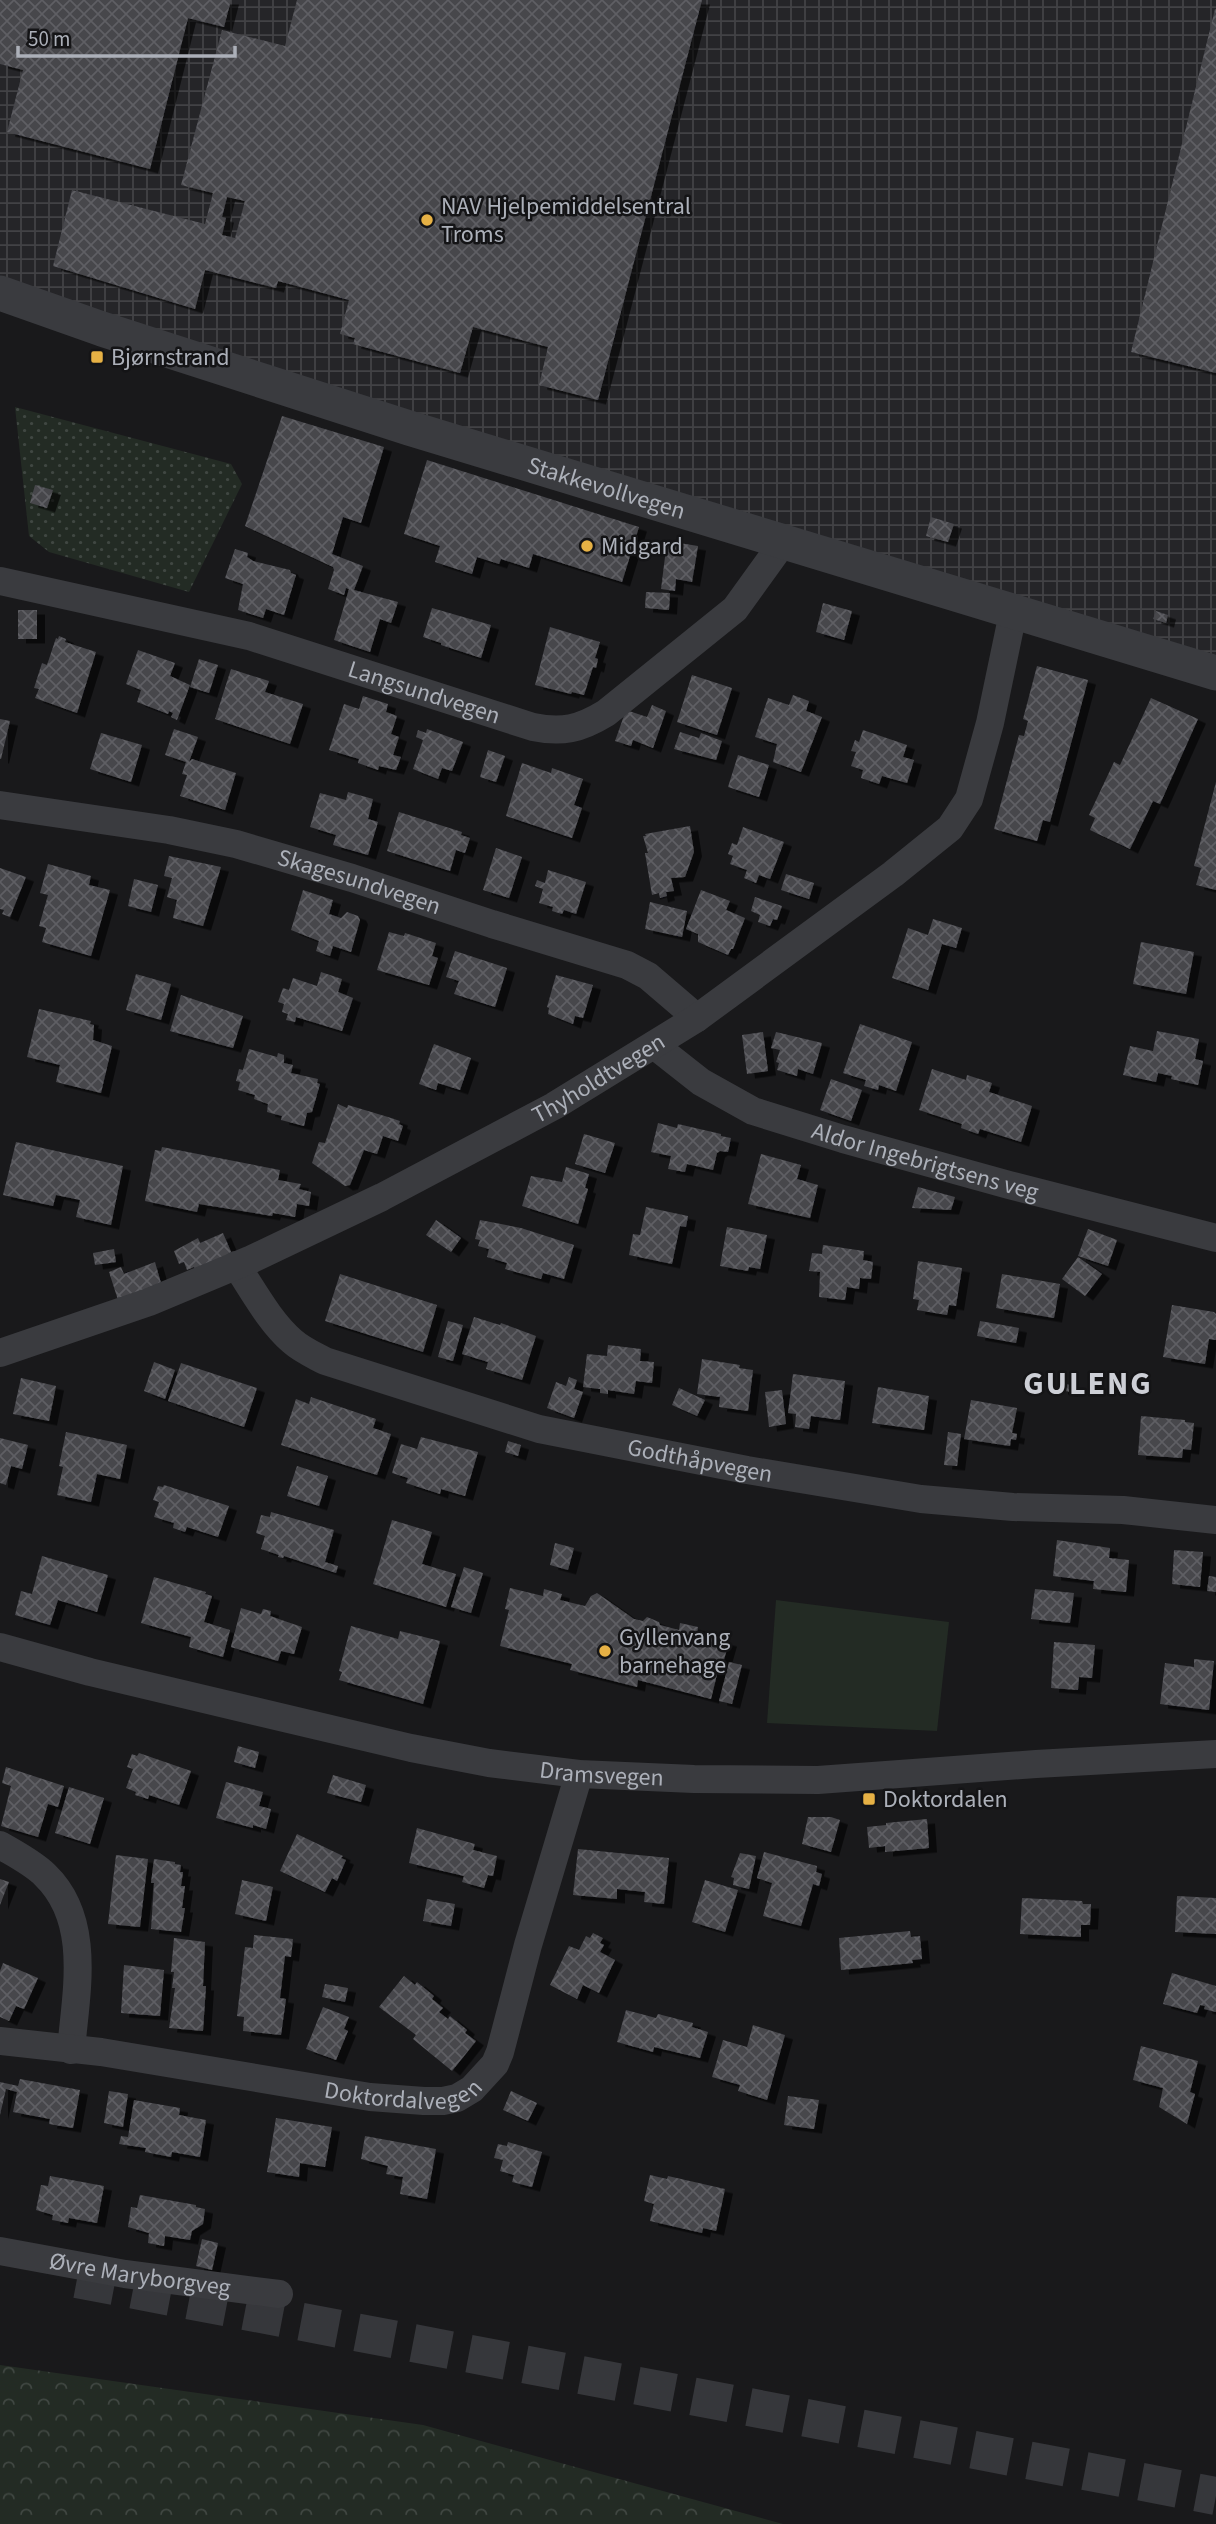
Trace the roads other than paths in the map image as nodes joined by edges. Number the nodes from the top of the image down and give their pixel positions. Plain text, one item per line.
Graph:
1 (0, 293) edge
2 (784, 541) junction
3 (0, 581) edge
4 (1013, 613) junction
5 (1216, 673) edge
6 (0, 805) edge
7 (696, 1018) junction
8 (654, 1045) junction
9 (1216, 1238) edge
10 (236, 1265) junction
11 (0, 1353) edge
12 (1216, 1520) edge
13 (0, 1647) edge
14 (1216, 1754) edge
15 (579, 1774) junction
16 (0, 1846) edge
17 (0, 2041) edge
18 (71, 2050) junction
19 (0, 2251) edge
20 (279, 2294) dead end

1 - 2 street, Stakkevollvegen
2 - 3 street, Langsundvegen
2 - 4 street, Stakkevollvegen
4 - 5 street, Stakkevollvegen
4 - 7 street, Thyholdtvegen
6 - 7 street, Skagesundvegen
7 - 8 street, Thyholdtvegen
8 - 9 street, Aldor Ingebrigtsens veg
8 - 10 street, Thyholdtvegen
10 - 11 street, Thyholdtvegen
10 - 12 street, Godthåpvegen
13 - 15 street, Dramsvegen
14 - 15 street, Dramsvegen
15 - 18 street, Doktordalvegen
16 - 18 street
17 - 18 street, Doktordalvegen
19 - 20 street, Øvre Maryborgveg

